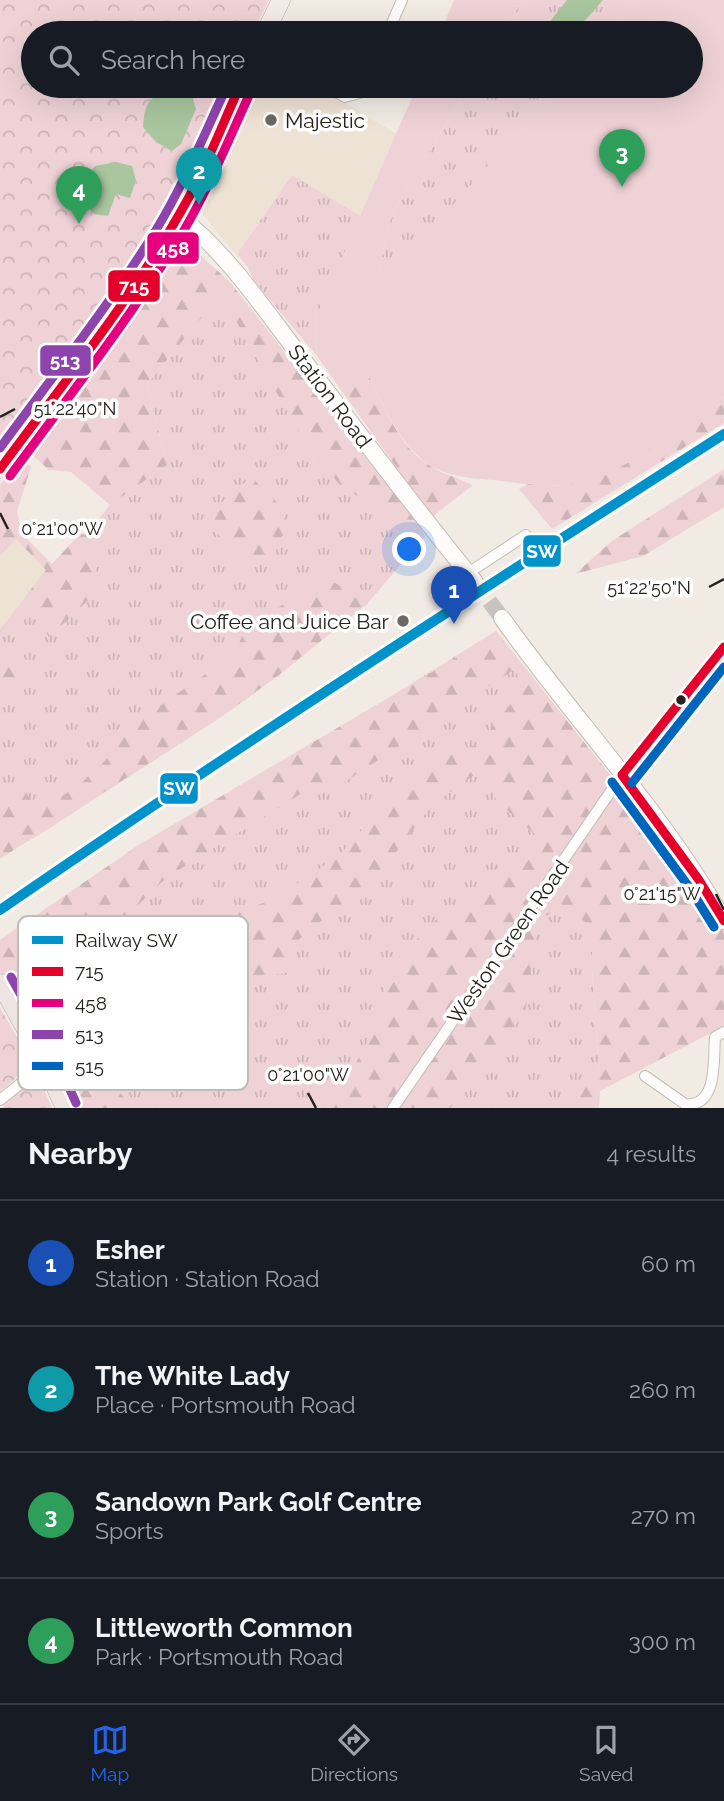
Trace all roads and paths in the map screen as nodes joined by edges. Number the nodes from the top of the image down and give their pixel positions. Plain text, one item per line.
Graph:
1 (281, 0) edge
2 (402, 0) edge
3 (271, 21) edge
4 (393, 21) edge
5 (234, 98) edge
6 (179, 216) junction
7 (0, 469) edge
8 (526, 535) dead end
9 (471, 577) joint
10 (502, 618) tunnel mouth
11 (724, 647) edge
12 (622, 775) junction
13 (724, 921) edge
14 (0, 983) edge
15 (18, 1015) edge
16 (724, 1032) edge
17 (645, 1076) dead end
18 (18, 1086) edge
19 (57, 1090) edge
20 (0, 1100) edge
21 (65, 1108) edge
22 (393, 1108) edge

1 - 3 main road
2 - 4 street
5 - 6 main road
6 - 7 main road
6 - 9 main road, Station Road
8 - 9 street
10 - 12 main road
11 - 12 street, Weston Green Road
12 - 13 main road
12 - 22 street, Weston Green Road
14 - 15 highway
16 - 17 street
18 - 20 street
19 - 21 highway

